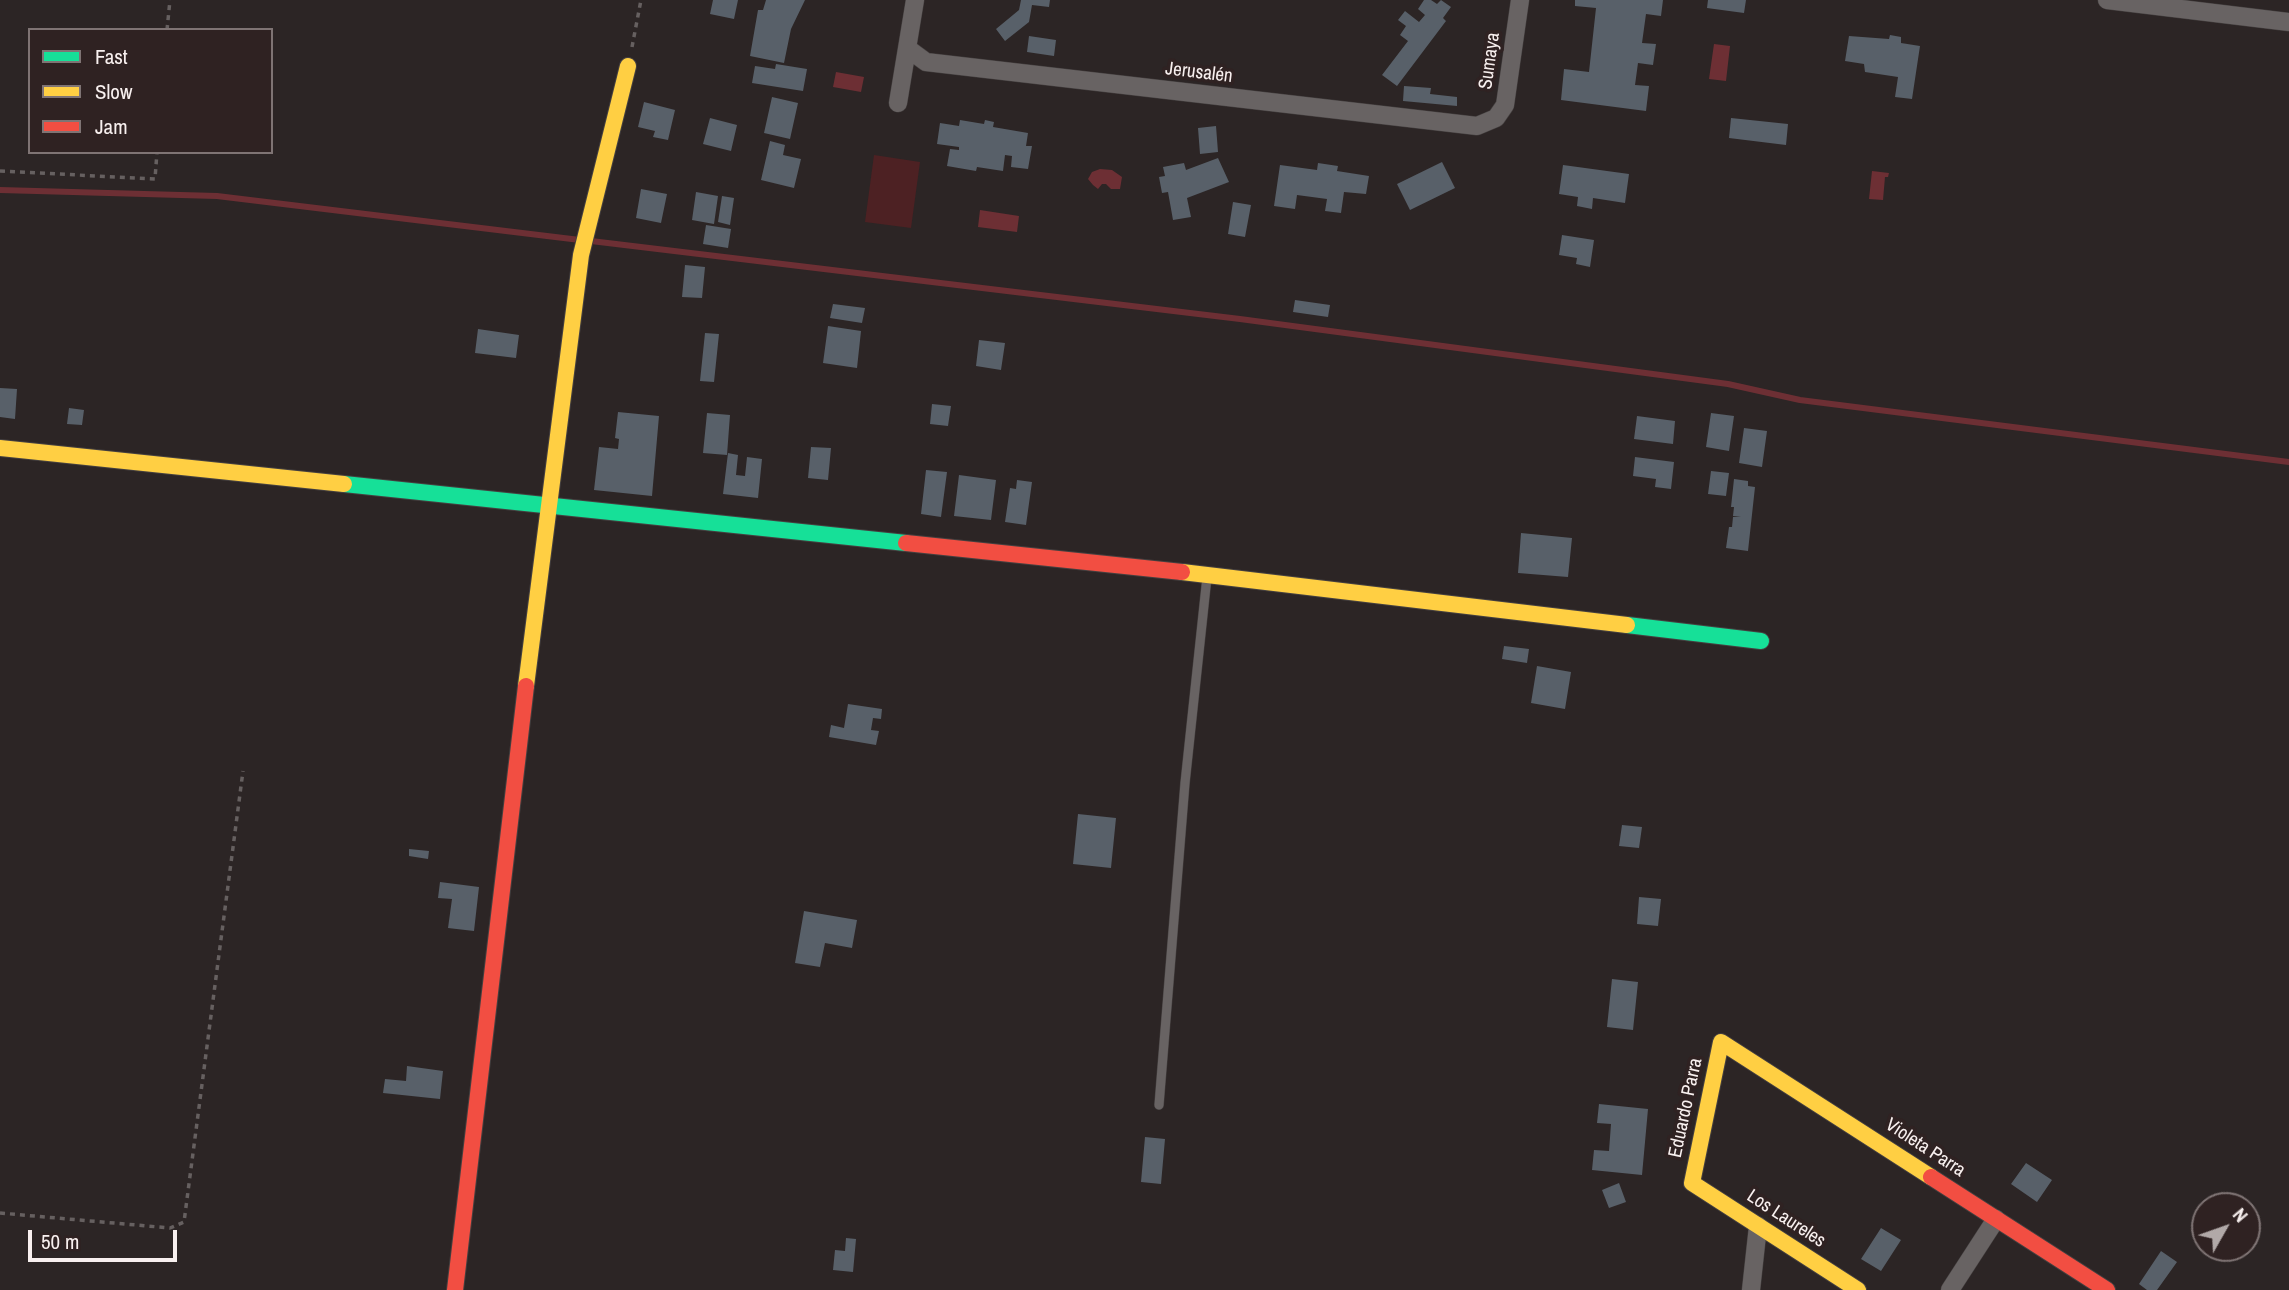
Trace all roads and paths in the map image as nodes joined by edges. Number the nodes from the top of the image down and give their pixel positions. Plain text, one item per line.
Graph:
1 (170, 0) edge
2 (641, 0) edge
3 (915, 0) edge
4 (1520, 0) edge
5 (2107, 0) edge
6 (2289, 22) edge
7 (167, 28) edge
8 (907, 48) junction
9 (628, 66) joint
10 (898, 103) dead end
11 (1490, 122) joint
12 (157, 154) edge
13 (0, 170) edge
14 (0, 448) edge
15 (548, 504) junction
16 (1207, 575) junction
17 (1761, 641) dead end
18 (243, 771) dead end
19 (1721, 1042) joint
20 (1159, 1105) dead end
21 (1692, 1183) joint
22 (0, 1213) edge
23 (1996, 1219) junction
24 (1758, 1226) junction
25 (455, 1290) edge
26 (1751, 1290) edge
27 (1858, 1290) edge
28 (1950, 1290) edge
29 (2107, 1290) edge

1 - 7 path
2 - 9 path
3 - 8 street
4 - 11 street, Sumaya
5 - 6 street
8 - 10 street
8 - 11 street, Jerusalén
9 - 15 street
12 - 13 path
14 - 15 street
15 - 16 street
15 - 25 street
16 - 17 street
16 - 20 lane
18 - 22 path
19 - 21 street, Eduardo Parra
19 - 23 street, Violeta Parra
21 - 24 street, Los Laureles
23 - 28 street
23 - 29 street, Violeta Parra
24 - 26 street
24 - 27 street, Los Laureles

